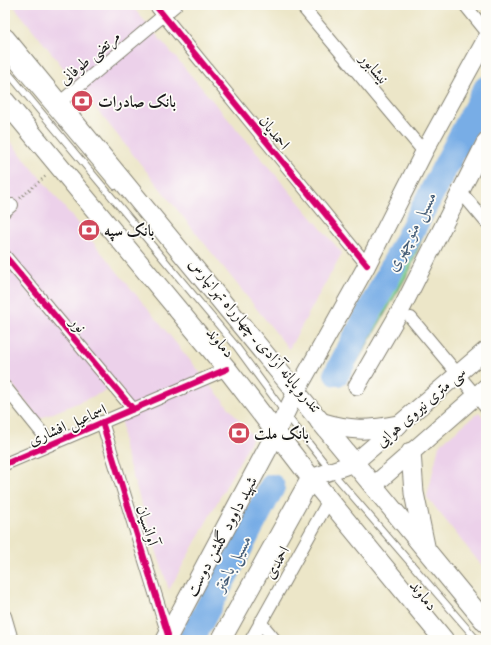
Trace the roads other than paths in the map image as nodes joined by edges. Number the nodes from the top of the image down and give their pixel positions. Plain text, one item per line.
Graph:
1 (155, 5) edge
2 (176, 5) edge
3 (300, 5) edge
4 (465, 5) edge
5 (163, 16) junction
6 (486, 31) edge
7 (5, 38) edge
8 (486, 39) edge
9 (5, 55) edge
10 (5, 69) edge
11 (5, 102) edge
12 (58, 103) junction
13 (486, 141) edge
14 (424, 152) junction
15 (118, 190) dead end
16 (460, 191) junction
17 (486, 222) edge
18 (5, 256) edge
19 (367, 265) junction
20 (406, 313) junction
21 (486, 350) edge
22 (227, 369) junction
23 (458, 374) junction
24 (357, 386) dead end
25 (5, 387) edge
26 (483, 397) edge
27 (294, 402) junction
28 (133, 409) junction
29 (102, 422) junction
30 (320, 422) junction
31 (398, 425) junction
32 (276, 433) junction
33 (52, 444) junction
34 (411, 452) junction
35 (5, 464) edge
36 (351, 464) junction
37 (331, 471) junction
38 (311, 478) junction
39 (373, 486) junction
40 (329, 500) junction
41 (427, 551) junction
42 (5, 616) edge
43 (260, 622) junction
44 (484, 626) edge
45 (167, 638) edge
46 (12, 640) edge
47 (221, 640) edge
48 (251, 640) edge
49 (276, 640) edge
50 (444, 640) edge
51 (477, 640) edge

1 - 5 street, احمدیان
2 - 5 street, مرتضی طوفانی
3 - 14 street, نیشابور
4 - 6 street
5 - 12 street, مرتضی طوفانی
5 - 19 street, احمدیان
7 - 12 main road, دماوند
8 - 14 main road
9 - 15 lane
10 - 27 lane
11 - 22 main road, دماوند
12 - 27 main road, دماوند
13 - 16 main road
14 - 19 main road
16 - 17 street
16 - 20 main road
18 - 28 street, نور
19 - 27 main road
20 - 23 street
20 - 24 main road
21 - 23 main road, سی متری نیروی هوایی
22 - 28 street, اسماعیل افشاری
22 - 32 main road, دماوند
23 - 26 street
23 - 31 main road, سی متری نیروی هوایی
25 - 33 street
26 - 34 main road, سی متری نیروی هوایی
27 - 30 main road, دماوند
27 - 32 main road
27 - 36 lane, تندرو پایانه آزادی ـ چهارراه تهرانپارس
27 - 37 lane
28 - 29 street, اسماعیل افشاری
29 - 33 street, اسماعیل افشاری
29 - 45 street, آوانسیان
30 - 31 main road
30 - 36 main road, دماوند
31 - 36 main road, سی متری نیروی هوایی
32 - 38 main road, دماوند
32 - 45 main road, شهید داوود گلشن دوست
33 - 35 street, اسماعیل افشاری
34 - 39 main road, سی متری نیروی هوایی
34 - 41 main road
36 - 37 main road
36 - 39 main road, دماوند
36 - 44 lane, تندرو پایانه آزادی ـ چهارراه تهرانپارس
37 - 38 main road
37 - 51 lane
38 - 40 main road, دماوند
38 - 47 main road
39 - 41 main road, دماوند
40 - 43 street, احمدی
40 - 50 main road, دماوند
41 - 44 main road, دماوند
42 - 46 street
43 - 48 street, احمدی
43 - 49 street

